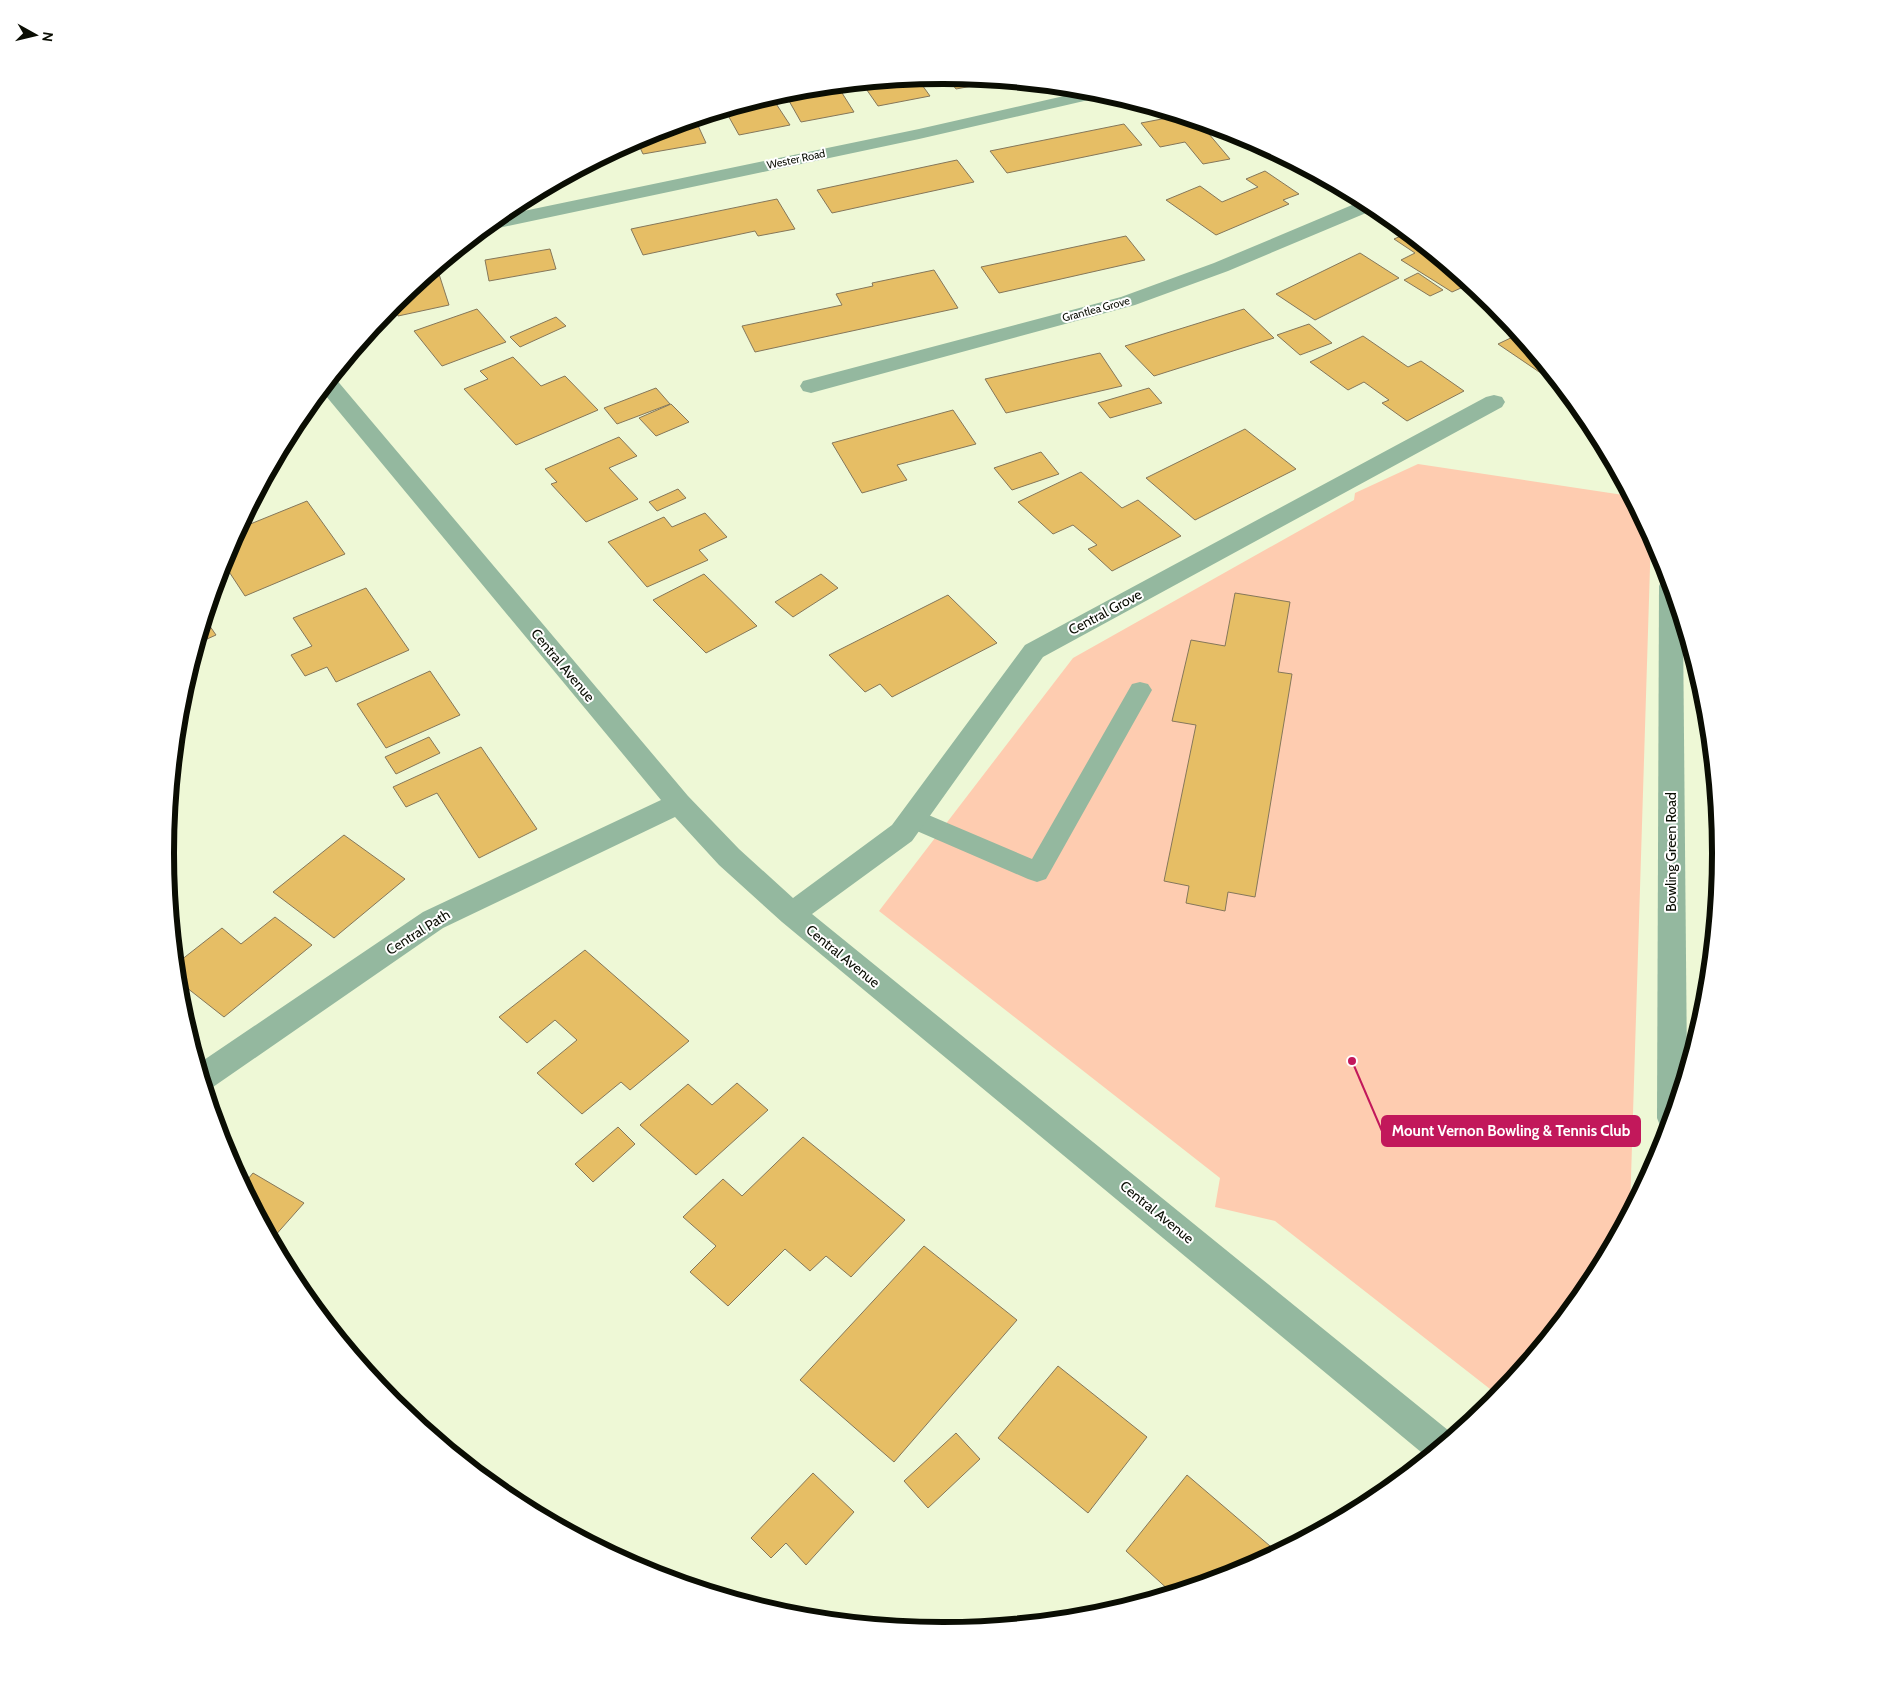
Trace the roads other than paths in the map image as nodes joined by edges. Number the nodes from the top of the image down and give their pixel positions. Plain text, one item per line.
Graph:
1 (1081, 97) edge
2 (1362, 208) edge
3 (506, 220) edge
4 (811, 386) dead end
5 (331, 387) edge
6 (1494, 402) dead end
7 (1671, 606) edge
8 (1140, 690) dead end
9 (679, 803) junction
10 (912, 818) junction
11 (792, 914) junction
12 (207, 1075) edge
13 (1672, 1097) edge
14 (1437, 1442) edge

1 - 3 street, Wester Road
2 - 4 street, Grantlea Grove
5 - 9 street, Central Avenue
6 - 10 street, Central Grove
7 - 13 street, Bowling Green Road
8 - 10 lane
9 - 11 street, Central Avenue
9 - 12 street, Central Path
10 - 11 street, Central Grove
11 - 14 street, Central Avenue

